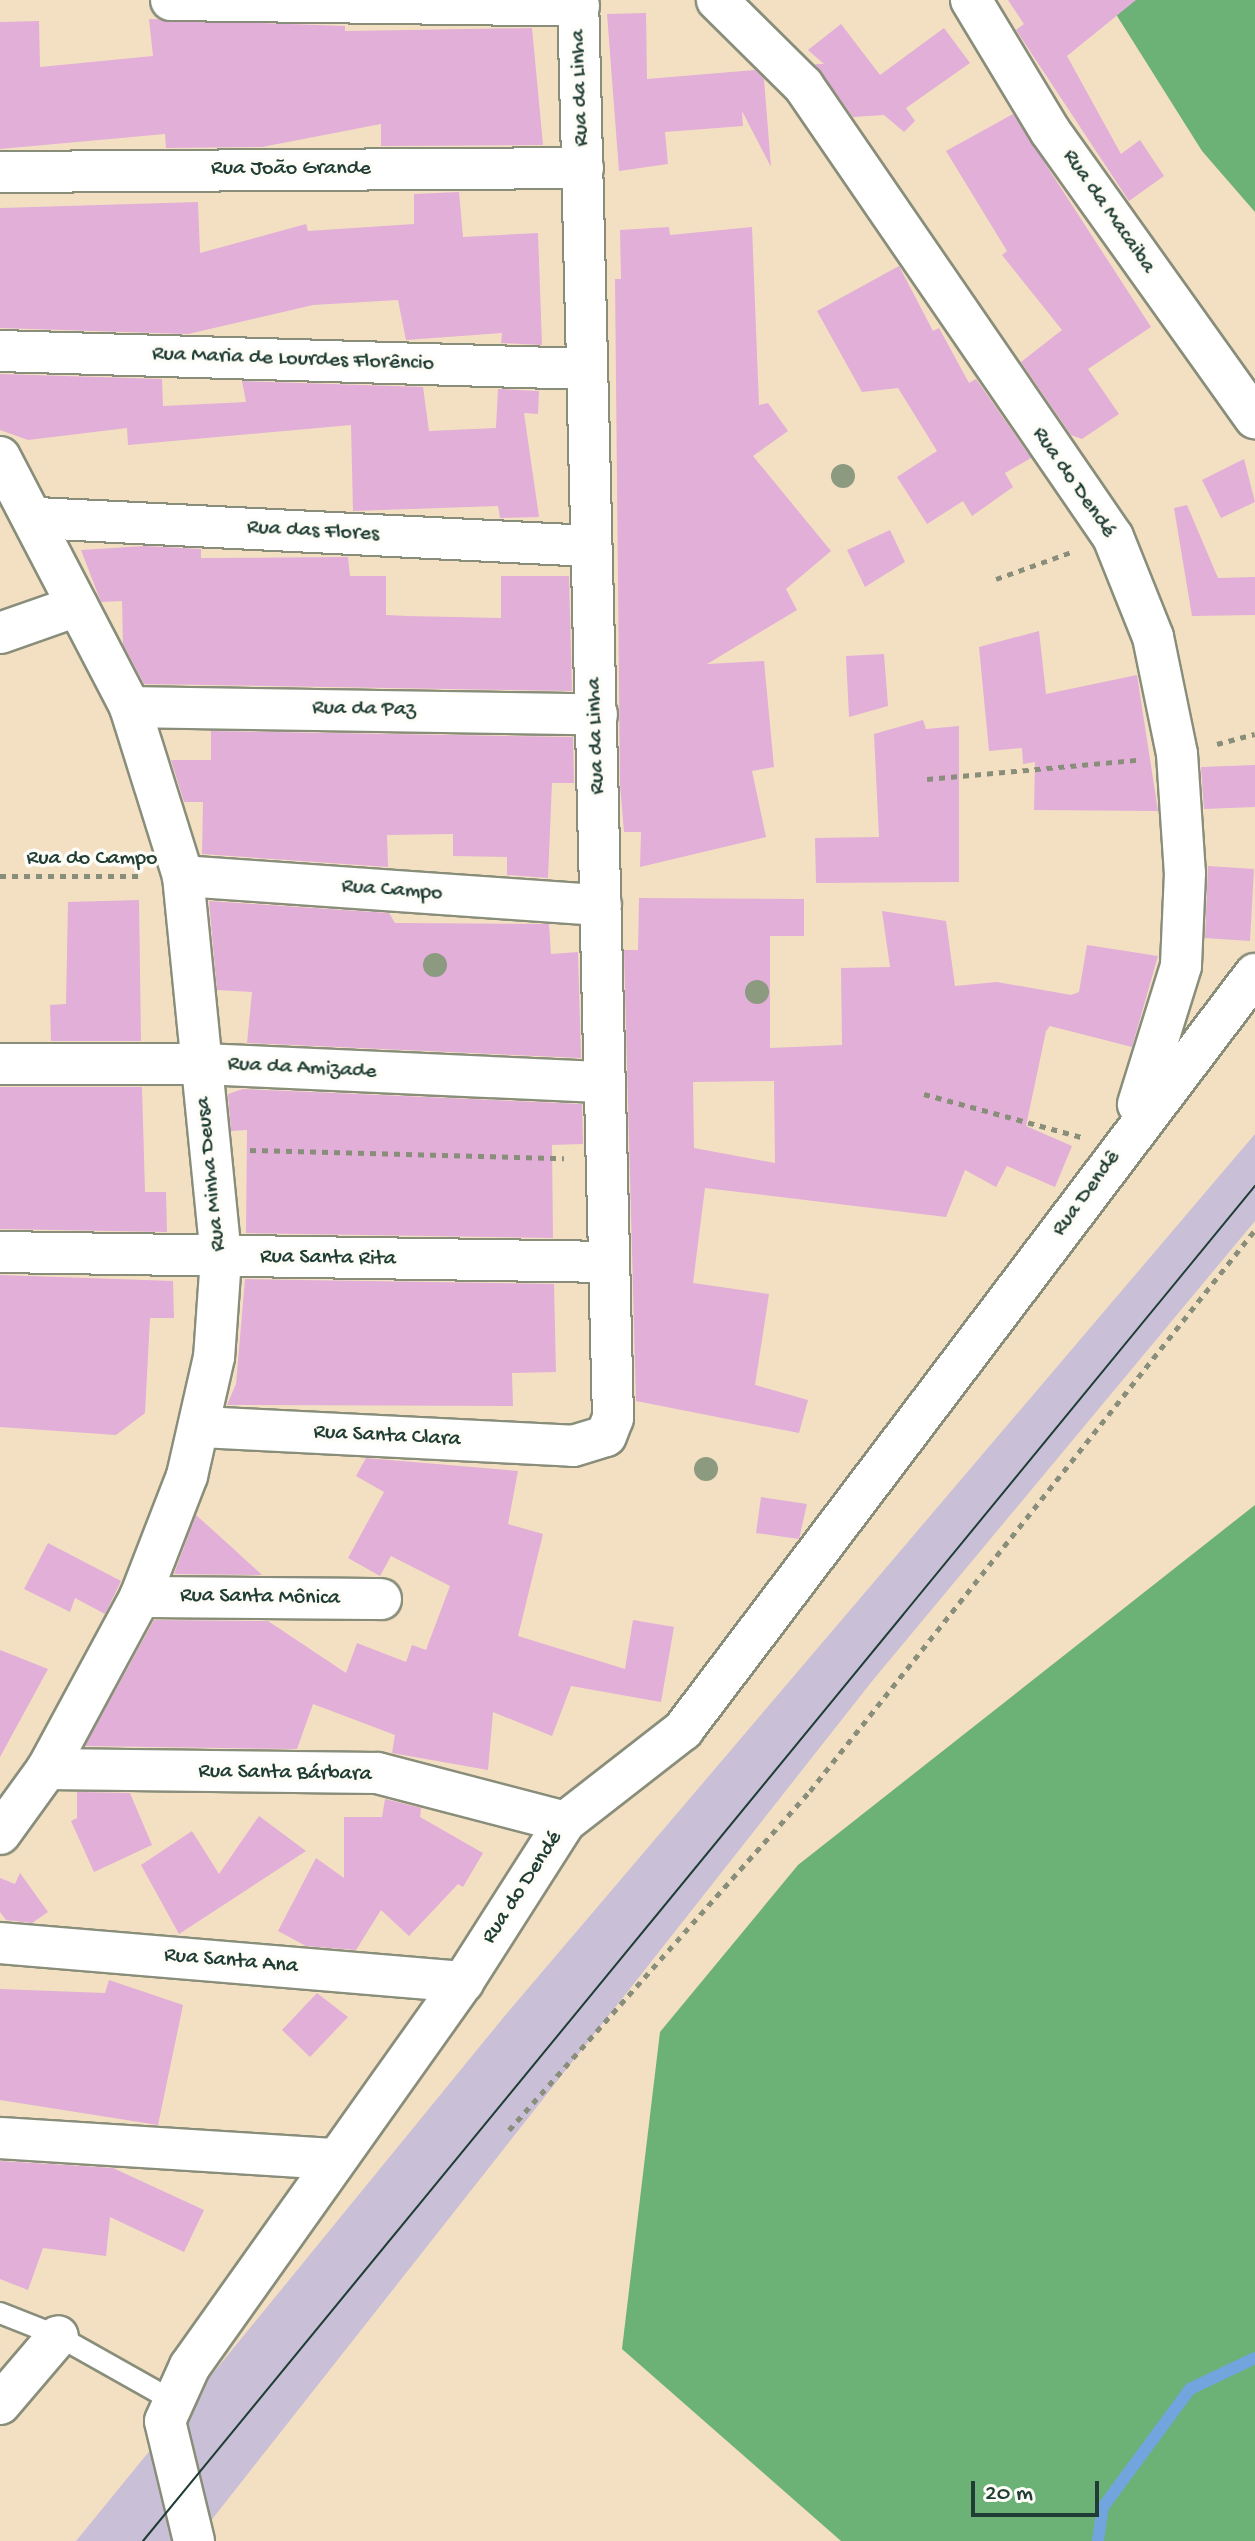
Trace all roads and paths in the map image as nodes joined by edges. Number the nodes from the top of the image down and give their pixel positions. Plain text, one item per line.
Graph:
1 (171, 0) edge
2 (717, 0) edge
3 (971, 0) edge
4 (578, 3) edge
5 (583, 168) junction
6 (0, 172) edge
7 (0, 351) edge
8 (586, 369) junction
9 (1255, 418) edge
10 (0, 457) edge
11 (37, 518) junction
12 (1113, 537) junction
13 (589, 546) junction
14 (996, 579) dead end
15 (77, 606) junction
16 (0, 633) edge
17 (130, 707) junction
18 (597, 714) junction
19 (1177, 754) junction
20 (927, 779) dead end
21 (0, 876) edge
22 (183, 876) junction
23 (601, 905) junction
24 (1255, 974) edge
25 (0, 1064) edge
26 (203, 1064) junction
27 (605, 1082) junction
28 (924, 1094) dead end
29 (1121, 1148) junction
30 (205, 1149) junction
31 (604, 1159) junction
32 (1255, 1230) edge
33 (0, 1252) edge
34 (221, 1258) junction
35 (608, 1262) junction
36 (922, 1418) joint
37 (201, 1427) junction
38 (573, 1446) joint
39 (140, 1597) junction
40 (381, 1599) dead end
41 (47, 1769) junction
42 (565, 1822) junction
43 (0, 1834) edge
44 (0, 1943) edge
45 (463, 1982) junction
46 (509, 2130) dead end
47 (0, 2138) edge
48 (332, 2159) junction
49 (0, 2313) edge
50 (58, 2336) junction
51 (170, 2399) junction
52 (0, 2404) edge
53 (194, 2541) edge

1 - 4 street
2 - 12 street, Rua do Dendé
3 - 9 street, Rua da Macaiba
4 - 5 street, Rua da Linha
5 - 6 street, Rua João Grande
5 - 8 street, Rua da Linha
7 - 8 street, Rua Maria de Lourdes Florêncio
8 - 13 street, Rua da Linha
10 - 11 street, Rua Minha Deusa
11 - 13 street, Rua das Flores
11 - 15 street, Rua Minha Deusa
12 - 14 path
12 - 19 street, Rua do Dendé
13 - 18 street, Rua da Linha
15 - 16 street
15 - 17 street, Rua Minha Deusa
17 - 18 street, Rua da Paz
17 - 22 street, Rua Minha Deusa
18 - 23 street, Rua da Linha
19 - 20 path
19 - 29 street, Rua do Dendé
21 - 22 path, Rua do Campo
22 - 23 street, Rua Campo
22 - 26 street, Rua Minha Deusa
23 - 27 street, Rua da Linha
24 - 29 street, Rua Dendê
25 - 26 street, Rua da Amizade
26 - 27 street, Rua da Amizade
26 - 30 street, Rua Minha Deusa
27 - 31 street, Rua da Linha
28 - 29 path
29 - 36 street, Rua Dendê
30 - 31 path
30 - 34 street, Rua Minha Deusa
31 - 35 street, Rua da Linha
32 - 46 path
33 - 34 street, Rua Santa Rita
34 - 35 street, Rua Santa Rita
34 - 37 street, Rua Minha Deusa
35 - 38 street, Rua da Linha
36 - 42 street, Rua do Dendé
37 - 38 street, Rua Santa Clara
37 - 39 street, Rua Minha Deusa
39 - 40 street, Rua Santa Mônica
39 - 41 street, Rua Minha Deusa
41 - 42 street, Rua Santa Bárbara
41 - 43 street, Rua Minha Deusa
42 - 45 street, Rua do Dendé
44 - 45 street, Rua Santa Ana
45 - 48 street, Rua do Dendé
47 - 48 street
48 - 51 street, Rua do Dendé
49 - 50 lane
50 - 51 lane
50 - 52 street
51 - 53 street

